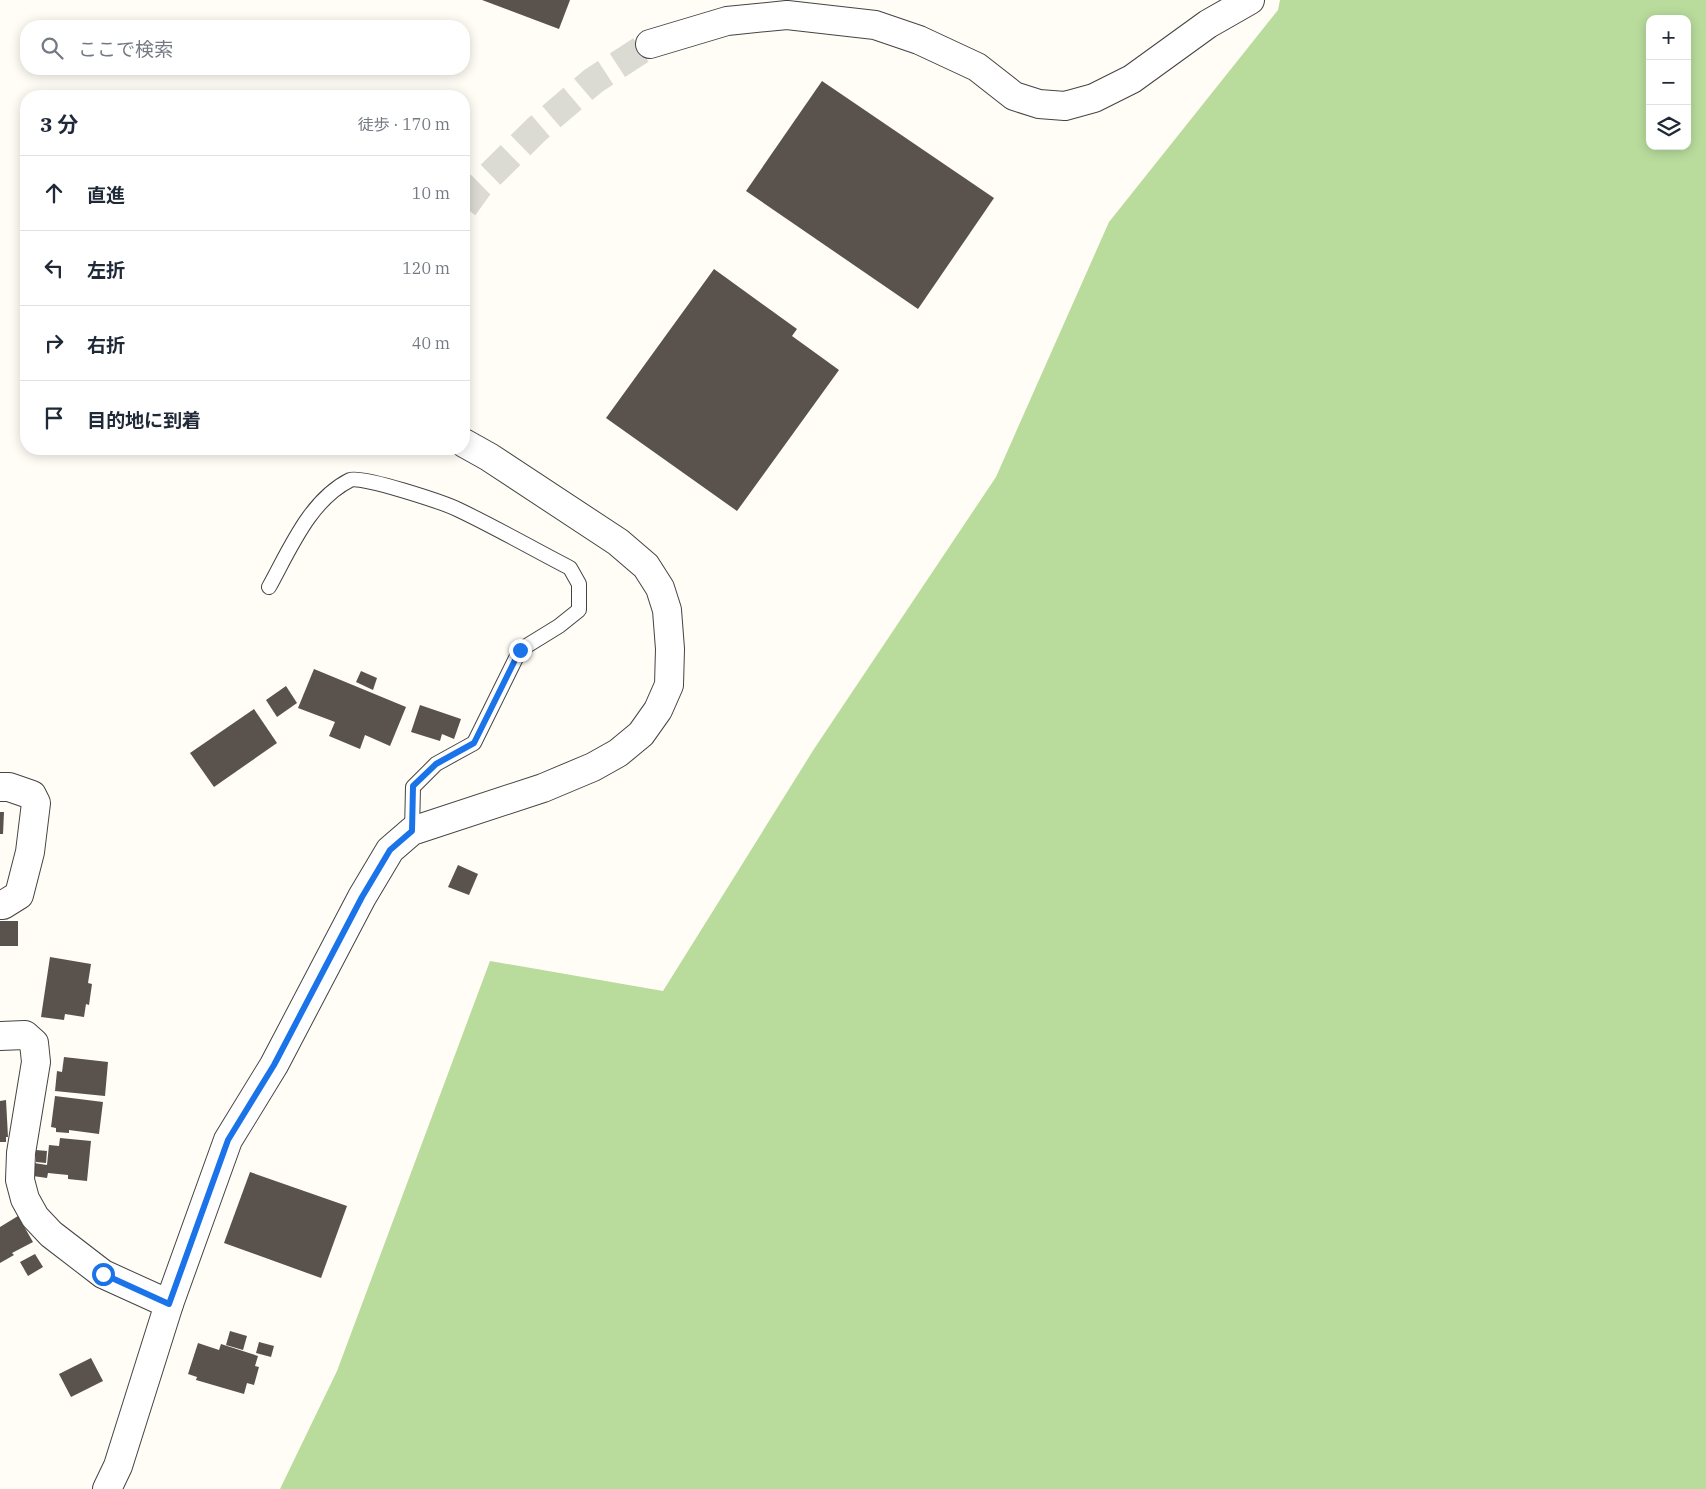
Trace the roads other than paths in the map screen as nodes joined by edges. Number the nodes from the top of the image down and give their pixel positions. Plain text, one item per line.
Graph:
1 (1250, 0) edge
2 (650, 44) tunnel mouth
3 (470, 446) edge
4 (269, 587) dead end
5 (0, 787) edge
6 (412, 831) junction
7 (0, 905) edge
8 (0, 1036) edge
9 (169, 1304) junction
10 (107, 1489) edge

1 - 2 street
3 - 6 street
4 - 6 lane
5 - 7 street
6 - 9 street
8 - 9 street
9 - 10 street

